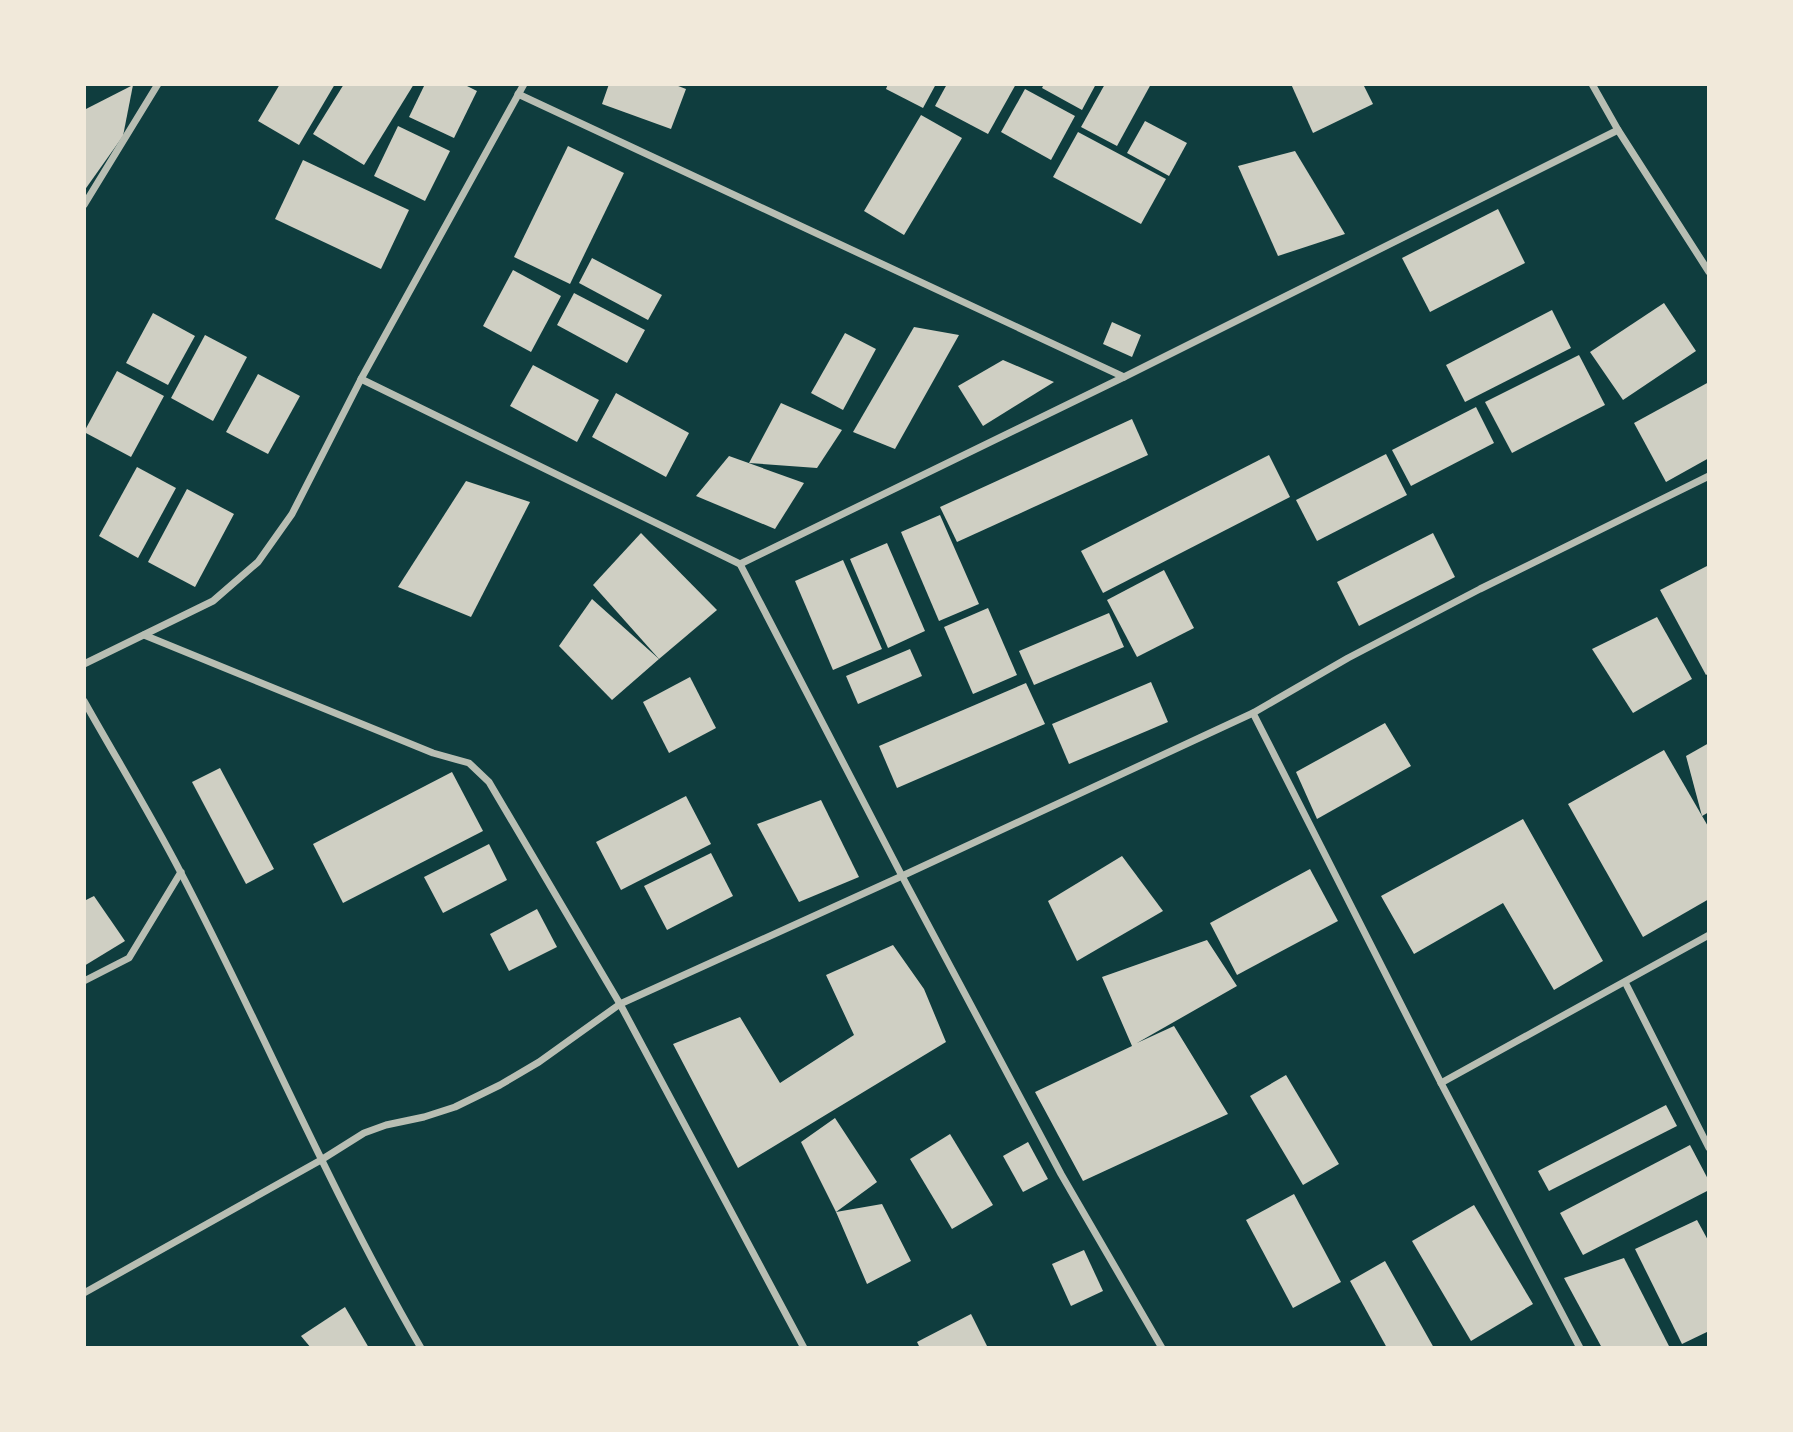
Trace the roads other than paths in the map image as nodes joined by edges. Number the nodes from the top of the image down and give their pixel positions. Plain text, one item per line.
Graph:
1 (158, 84) edge
2 (524, 84) edge
3 (1592, 84) edge
4 (518, 94) junction
5 (1618, 130) junction
6 (84, 205) edge
7 (1709, 272) edge
8 (1124, 377) junction
9 (361, 379) junction
10 (1709, 476) edge
11 (740, 564) junction
12 (144, 635) junction
13 (84, 664) edge
14 (84, 701) edge
15 (1253, 713) junction
16 (180, 872) junction
17 (902, 876) junction
18 (1709, 935) edge
19 (84, 981) edge
20 (1625, 982) junction
21 (620, 1004) junction
22 (1441, 1083) junction
23 (1709, 1148) edge
24 (321, 1160) junction
25 (84, 1293) edge
26 (421, 1348) edge
27 (804, 1348) edge
28 (1162, 1348) edge
29 (1580, 1348) edge

1 - 6 street
2 - 4 street
3 - 5 street
4 - 8 street
4 - 9 street
5 - 7 street
5 - 8 street
8 - 11 street
9 - 11 street
9 - 12 street
10 - 15 street
11 - 17 street
12 - 13 street
12 - 21 street
14 - 16 street
15 - 17 street
15 - 22 street
16 - 19 street
16 - 24 street
17 - 21 street
17 - 28 street
18 - 20 street
20 - 22 street
20 - 23 street
21 - 24 street
21 - 27 street
22 - 29 street
24 - 25 street
24 - 26 street

